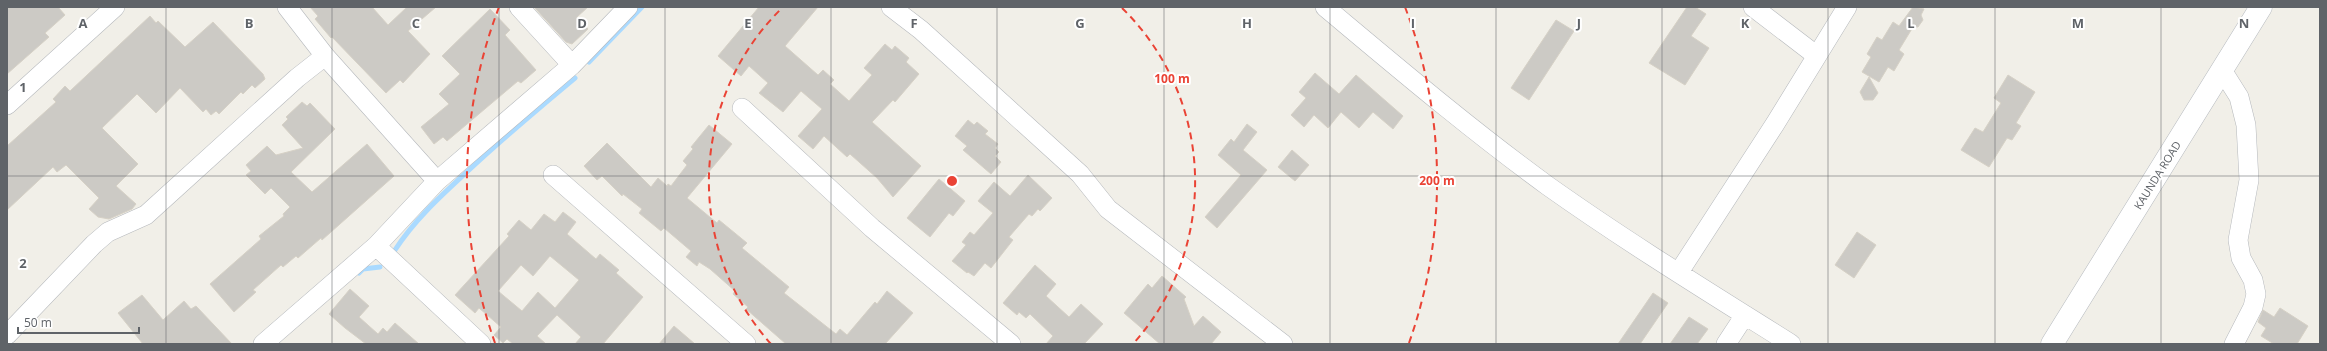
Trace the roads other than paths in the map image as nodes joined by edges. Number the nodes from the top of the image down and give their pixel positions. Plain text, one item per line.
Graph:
1 (115, 7) edge
2 (287, 7) edge
3 (519, 7) edge
4 (628, 7) edge
5 (891, 7) edge
6 (1325, 7) edge
7 (1753, 7) edge
8 (1847, 7) edge
9 (2261, 7) edge
10 (325, 56) junction
11 (1817, 56) junction
12 (572, 65) junction
13 (2222, 70) junction
14 (7, 105) edge
15 (742, 108) dead end
16 (553, 175) dead end
17 (437, 181) junction
18 (376, 246) junction
19 (1679, 272) junction
20 (1744, 315) junction
21 (7, 335) edge
22 (263, 344) edge
23 (481, 344) edge
24 (746, 344) edge
25 (1011, 344) edge
26 (1283, 344) edge
27 (1726, 344) edge
28 (1791, 344) edge
29 (2052, 344) edge
30 (2234, 344) edge

1 - 14 street
2 - 10 street
3 - 12 street
4 - 12 street
5 - 26 street
6 - 19 street
7 - 11 street
8 - 11 street
9 - 13 main road, KAUNDA ROAD
10 - 17 street
10 - 21 street
11 - 19 street
12 - 17 street
13 - 29 main road, KAUNDA ROAD
13 - 30 street
15 - 25 street
16 - 24 street
17 - 18 street
18 - 22 street
18 - 23 street
19 - 20 street
20 - 27 street
20 - 28 street

